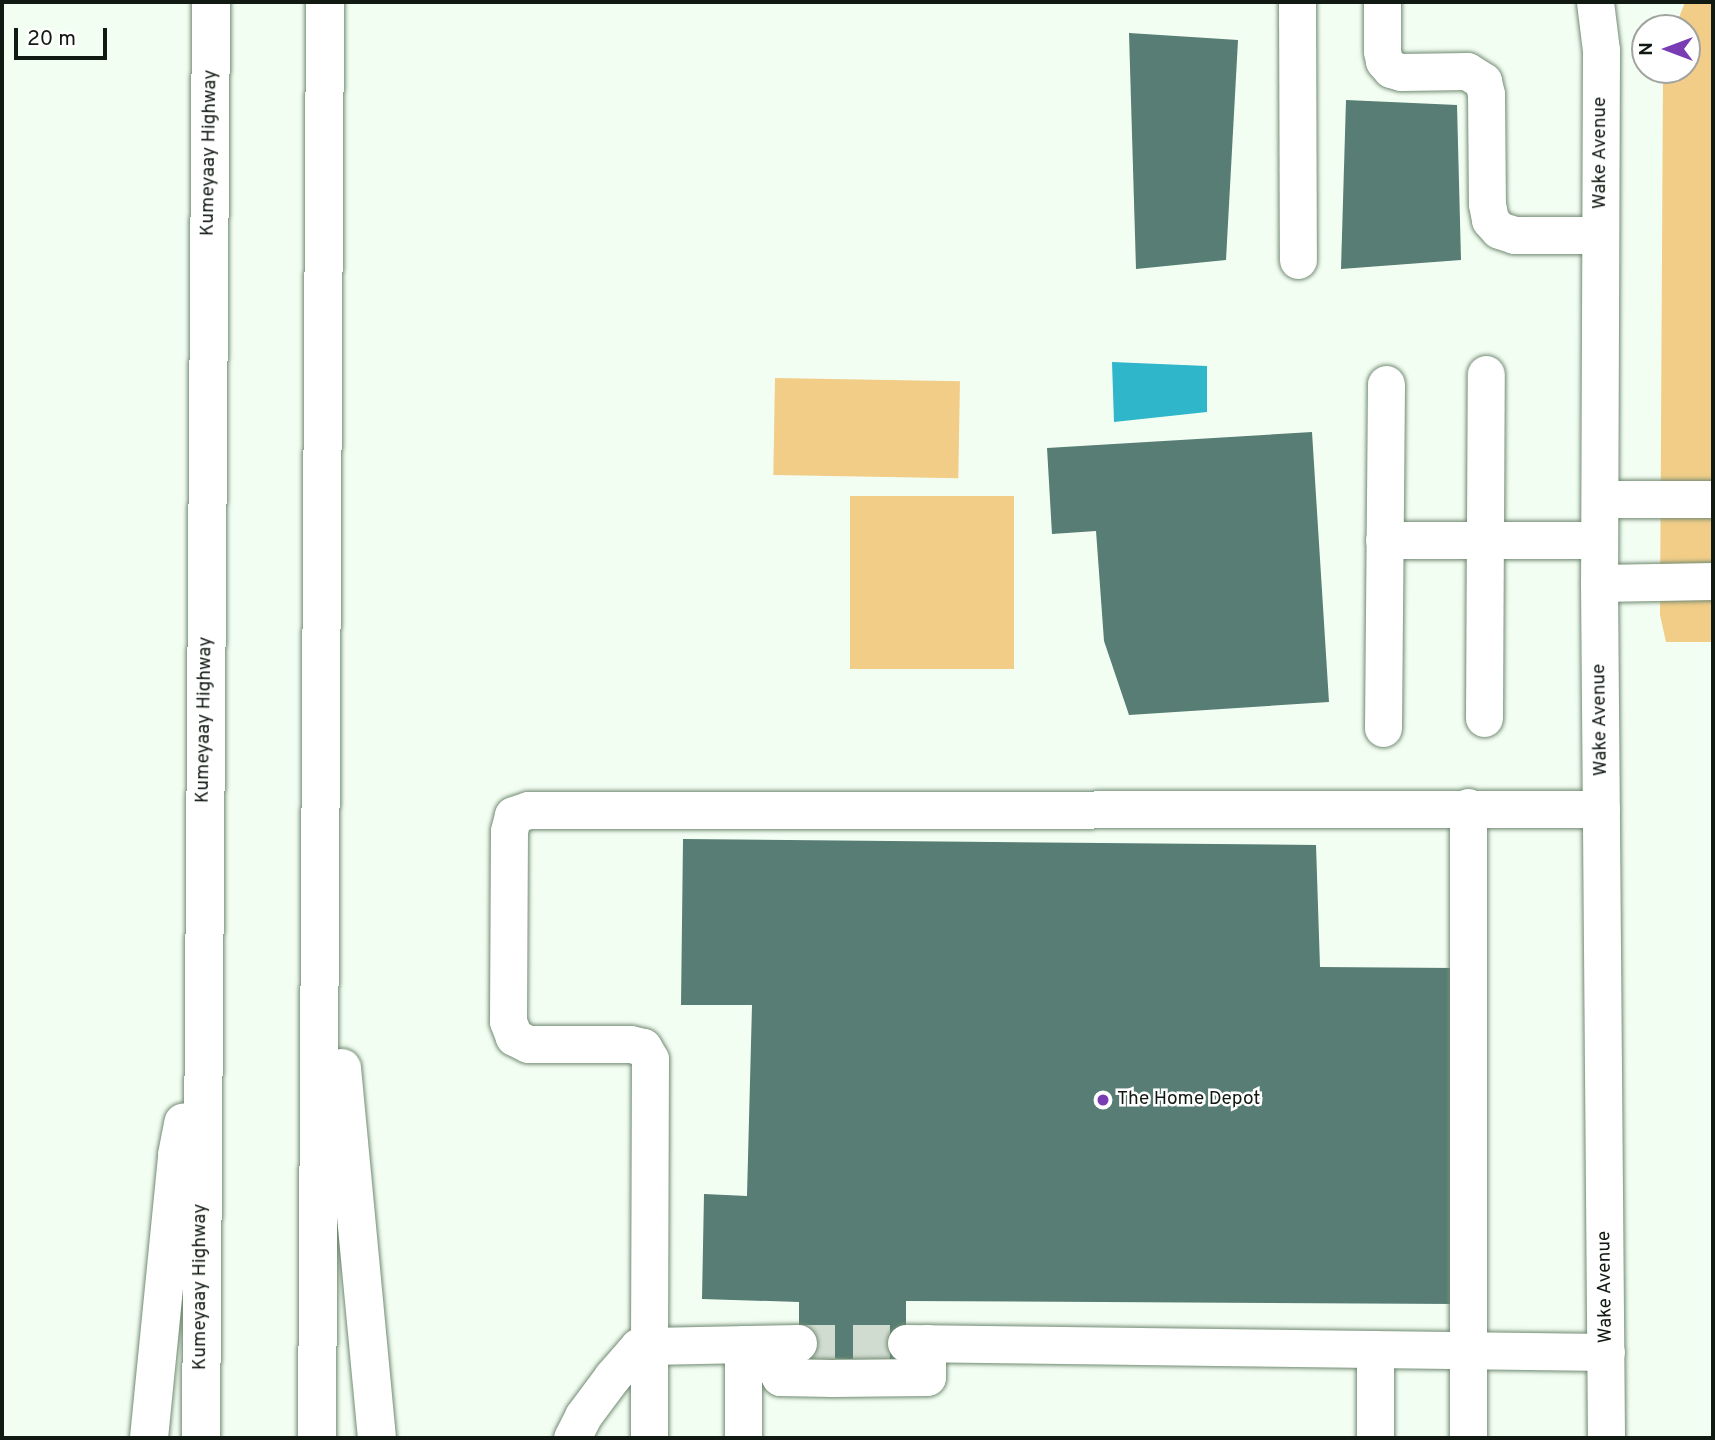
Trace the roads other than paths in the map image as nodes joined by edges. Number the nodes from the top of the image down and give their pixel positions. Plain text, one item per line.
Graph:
1 (211, 2) edge
2 (325, 2) edge
3 (1297, 2) edge
4 (1382, 2) edge
5 (1595, 2) edge
6 (1600, 235) junction
7 (1298, 260) dead end
8 (1486, 374) dead end
9 (1386, 384) dead end
10 (1600, 499) junction
11 (1713, 499) edge
12 (1384, 540) junction
13 (1485, 540) junction
14 (1599, 540) junction
15 (1713, 581) edge
16 (1599, 583) junction
17 (1484, 719) dead end
18 (1383, 728) dead end
19 (1468, 807) junction
20 (1601, 809) junction
21 (322, 861) junction
22 (202, 1032) junction
23 (772, 1344) junction
24 (649, 1346) junction
25 (1375, 1349) junction
26 (1468, 1350) junction
27 (1606, 1352) junction
28 (149, 1438) edge
29 (201, 1438) edge
30 (317, 1438) edge
31 (377, 1438) edge
32 (572, 1438) edge
33 (649, 1438) edge
34 (743, 1438) edge
35 (1375, 1438) edge
36 (1468, 1438) edge
37 (1606, 1438) edge

1 - 22 highway, Kumeyaay Highway
2 - 21 highway
3 - 7 street
4 - 6 street
5 - 6 street, Wake Avenue
6 - 10 street, Wake Avenue
8 - 13 street
9 - 12 street
10 - 11 street
10 - 14 street, Wake Avenue
12 - 13 street
12 - 18 street
13 - 14 street
13 - 17 street
14 - 16 street, Wake Avenue
15 - 16 street
16 - 20 street, Wake Avenue
19 - 20 street
19 - 24 street
19 - 26 street
20 - 27 street, Wake Avenue
21 - 30 highway
21 - 31 highway
22 - 28 highway
22 - 29 highway, Kumeyaay Highway
23 - 24 street
23 - 25 street
23 - 34 street
24 - 32 street
24 - 33 street
25 - 26 street
25 - 35 street
26 - 27 street
26 - 36 street
27 - 37 street, Wake Avenue

